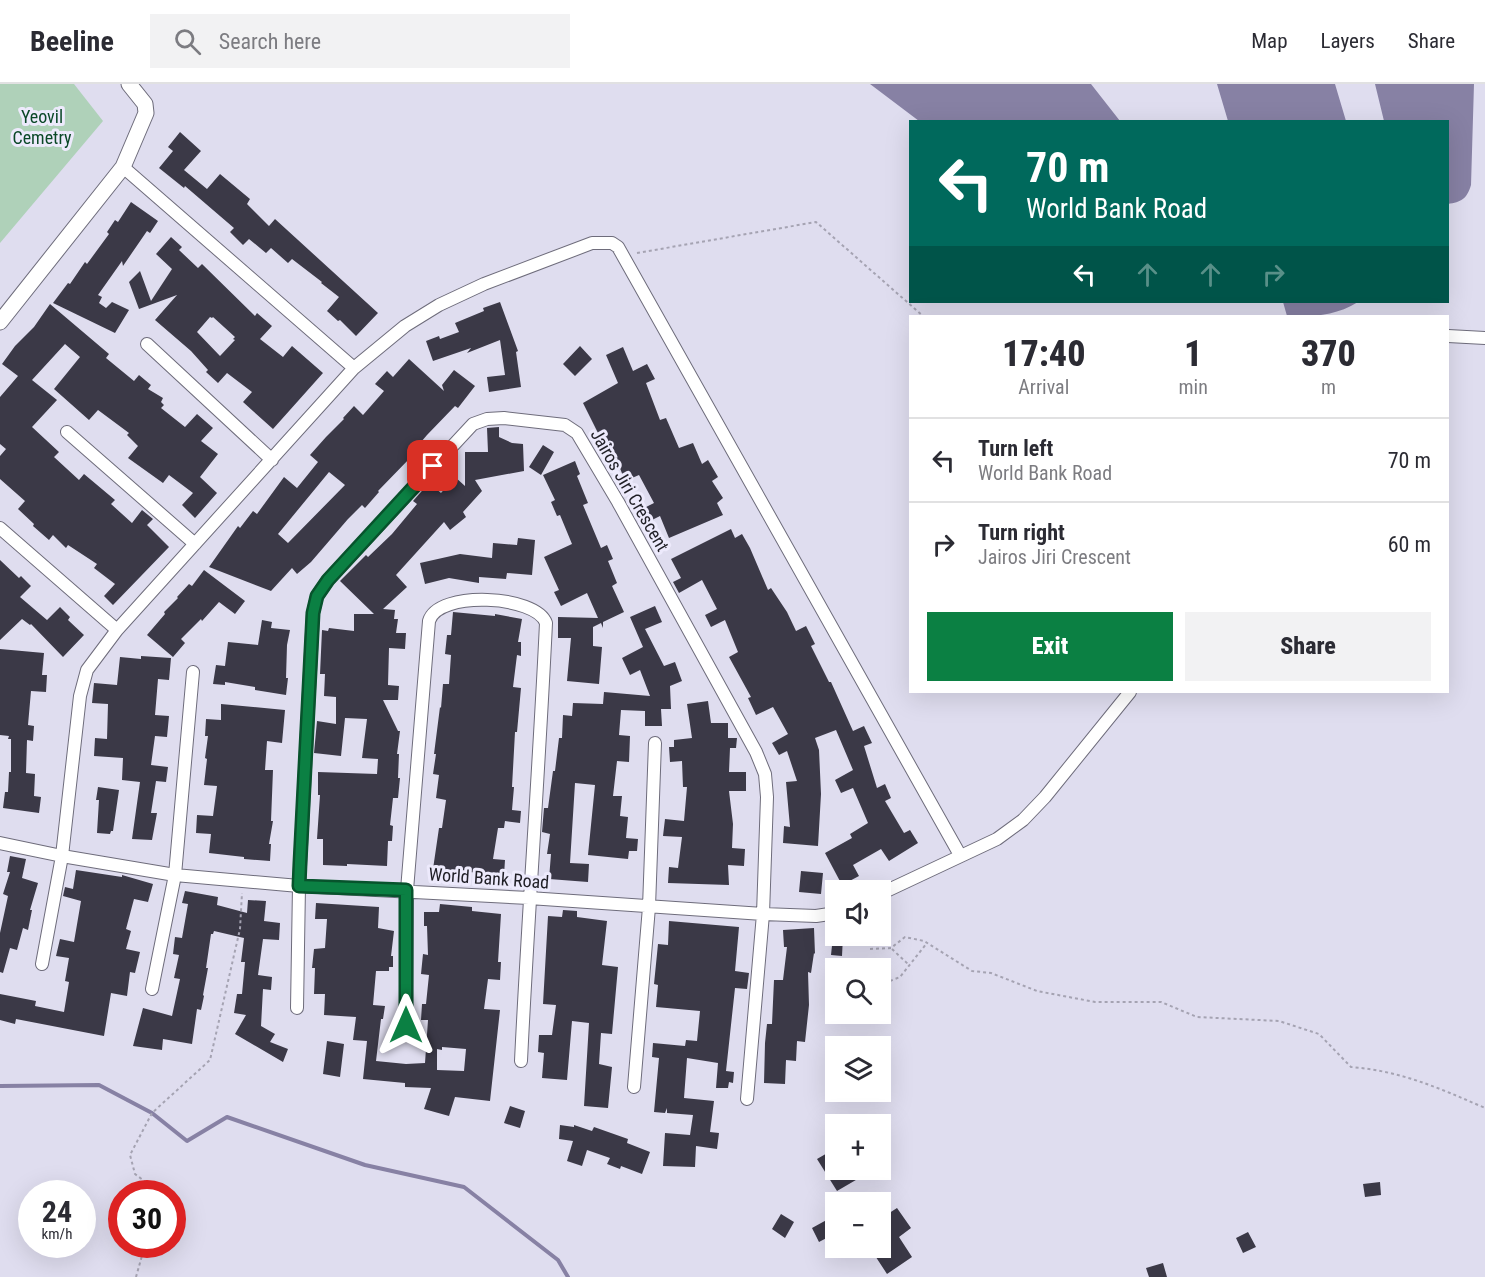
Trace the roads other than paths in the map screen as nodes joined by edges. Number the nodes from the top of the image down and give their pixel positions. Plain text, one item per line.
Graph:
1 (129, 84) edge
2 (123, 167) junction
3 (0, 322) edge
4 (1449, 336) edge
5 (1485, 338) edge
6 (147, 344) dead end
7 (354, 368) junction
8 (67, 432) dead end
9 (272, 460) junction
10 (0, 528) edge
11 (195, 544) junction
12 (117, 630) junction
13 (193, 672) dead end
14 (1129, 693) edge
15 (655, 743) dead end
16 (0, 843) edge
17 (960, 855) junction
18 (62, 856) junction
19 (175, 875) junction
20 (299, 886) junction
21 (891, 889) edge
22 (406, 890) junction
23 (529, 898) junction
24 (649, 907) junction
25 (762, 914) junction
26 (825, 915) edge
27 (42, 964) dead end
28 (152, 989) dead end
29 (297, 1008) dead end
30 (406, 1025) dead end
31 (521, 1061) dead end
32 (634, 1087) dead end
33 (747, 1098) dead end

1 - 2 street
2 - 3 street
2 - 7 street
4 - 5 street
6 - 9 street
7 - 9 street
7 - 17 street
8 - 11 street
9 - 11 street
10 - 12 street
11 - 12 street
12 - 18 street
13 - 19 street
14 - 17 street
15 - 24 street
16 - 18 street, World Bank Road
17 - 21 street
18 - 19 street, World Bank Road
18 - 27 street
19 - 20 street, World Bank Road
19 - 28 street
20 - 22 street, World Bank Road
20 - 25 street, Jairos Jiri Crescent
20 - 29 street, Jairos Jiri Crescent
22 - 23 street, World Bank Road
22 - 23 street
22 - 30 street
23 - 24 street, World Bank Road
23 - 31 street
24 - 25 street, World Bank Road
24 - 32 street
25 - 26 street, World Bank Road
25 - 33 street, Jairos Jiri Crescent

